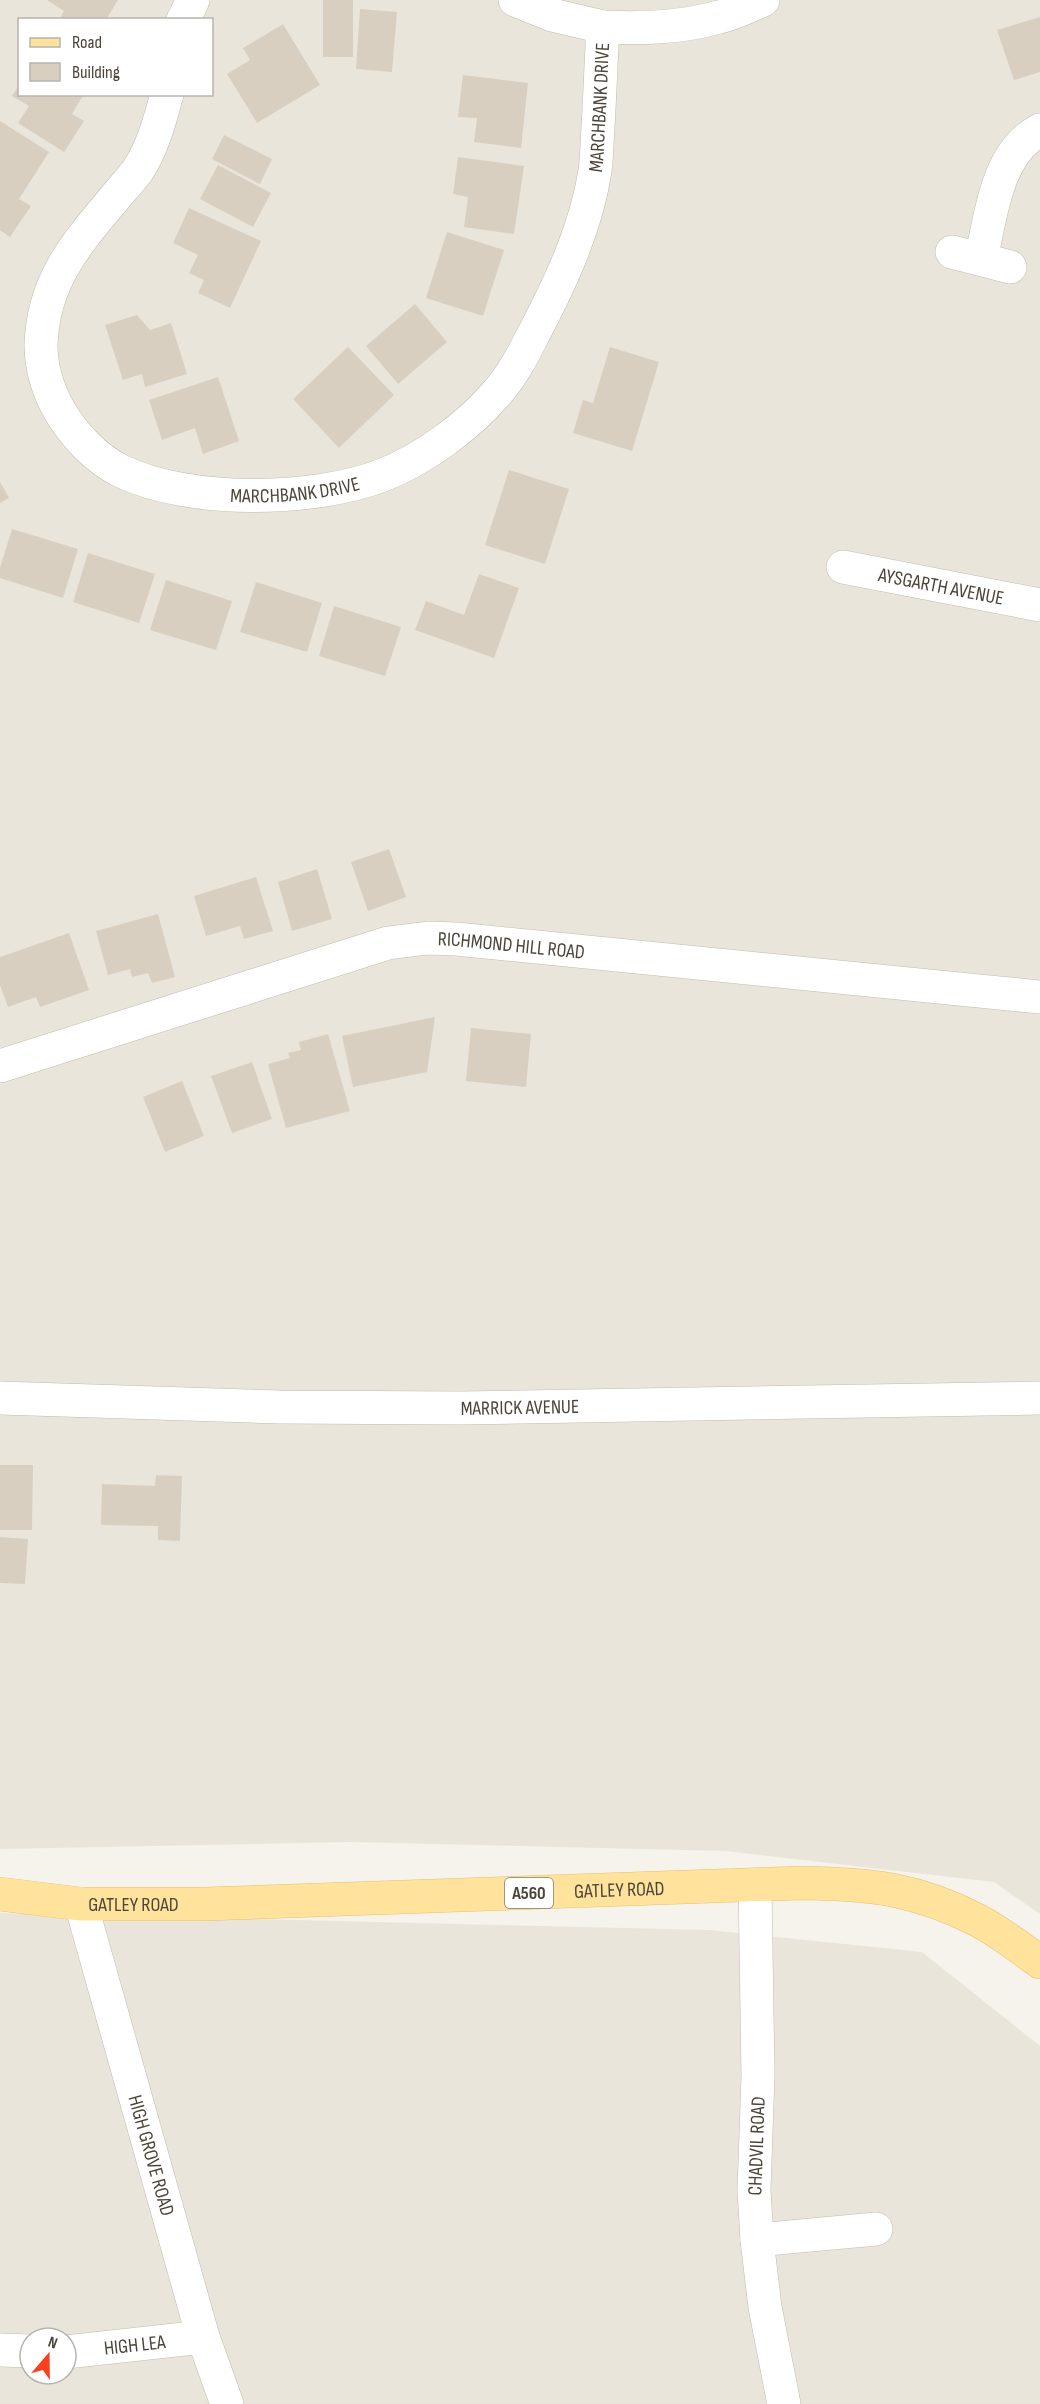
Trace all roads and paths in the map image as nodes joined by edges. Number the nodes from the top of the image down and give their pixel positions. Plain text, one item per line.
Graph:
1 (193, 0) edge
2 (514, 0) edge
3 (763, 0) edge
4 (184, 18) edge
5 (603, 27) junction
6 (166, 96) edge
7 (1040, 130) edge
8 (981, 259) dead end
9 (843, 567) dead end
10 (1040, 605) edge
11 (1040, 997) edge
12 (0, 1066) edge
13 (0, 1398) edge
14 (1040, 1398) edge
15 (755, 1885) junction
16 (0, 1894) edge
17 (81, 1904) junction
18 (1040, 1962) edge
19 (876, 2229) dead end
20 (757, 2240) junction
21 (203, 2337) junction
22 (0, 2350) edge
23 (18, 2351) edge
24 (78, 2351) edge
25 (227, 2404) edge
26 (784, 2404) edge

1 - 4 street
2 - 5 street, MARCHBANK DRIVE
3 - 5 street, MARCHBANK DRIVE
5 - 6 street, MARCHBANK DRIVE
7 - 8 street
9 - 10 street, AYSGARTH AVENUE
11 - 12 street, RICHMOND HILL ROAD
13 - 14 street, MARRICK AVENUE
15 - 17 main road, GATLEY ROAD / A560
15 - 18 main road, GATLEY ROAD / A560
15 - 20 street, CHADVIL ROAD
16 - 17 main road, GATLEY ROAD / A560
17 - 21 street, HIGH GROVE ROAD
19 - 20 street
20 - 26 street, CHADVIL ROAD
21 - 24 street, HIGH LEA
21 - 25 street, HIGH GROVE ROAD
22 - 23 street

